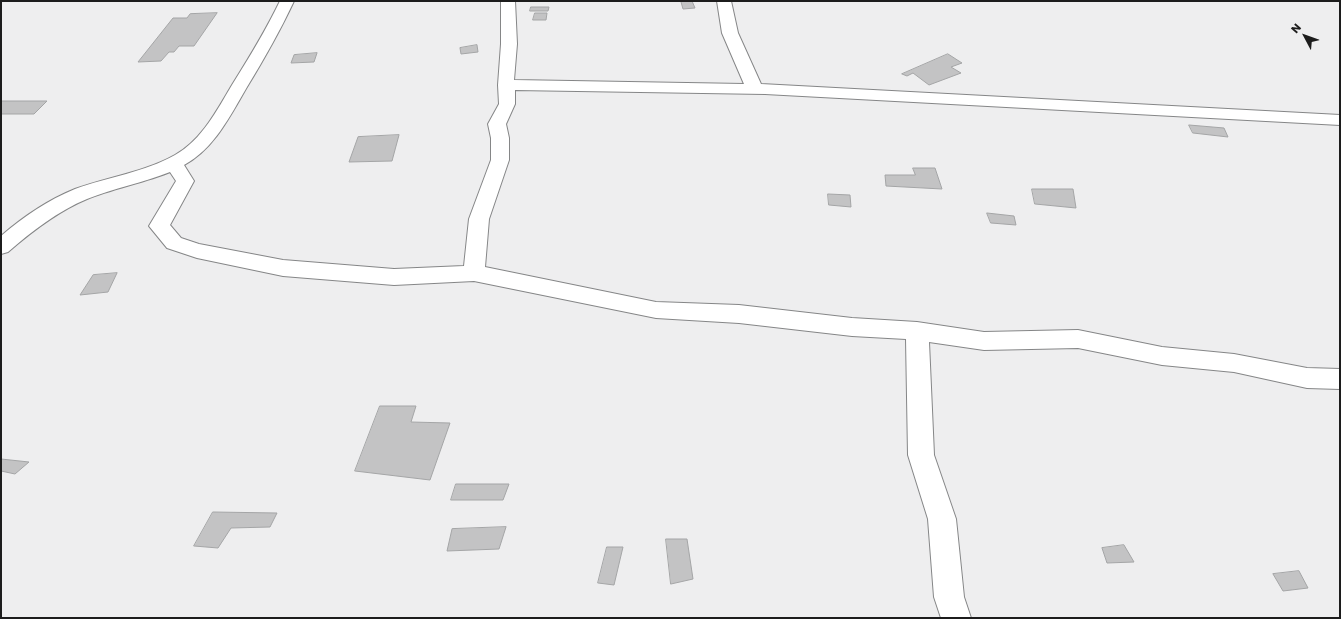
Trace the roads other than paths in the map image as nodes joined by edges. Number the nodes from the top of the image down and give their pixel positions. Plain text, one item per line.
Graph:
1 (287, 1) edge
2 (508, 1) edge
3 (724, 1) edge
4 (506, 86) junction
5 (754, 88) junction
6 (1340, 120) edge
7 (173, 162) junction
8 (1, 247) edge
9 (474, 273) junction
10 (917, 331) junction
11 (1340, 379) edge
12 (956, 618) edge

1 - 7 street
2 - 4 street
3 - 5 street
4 - 5 street
4 - 9 street
5 - 6 street
7 - 8 street
7 - 9 street
9 - 10 street
10 - 11 street
10 - 12 street

